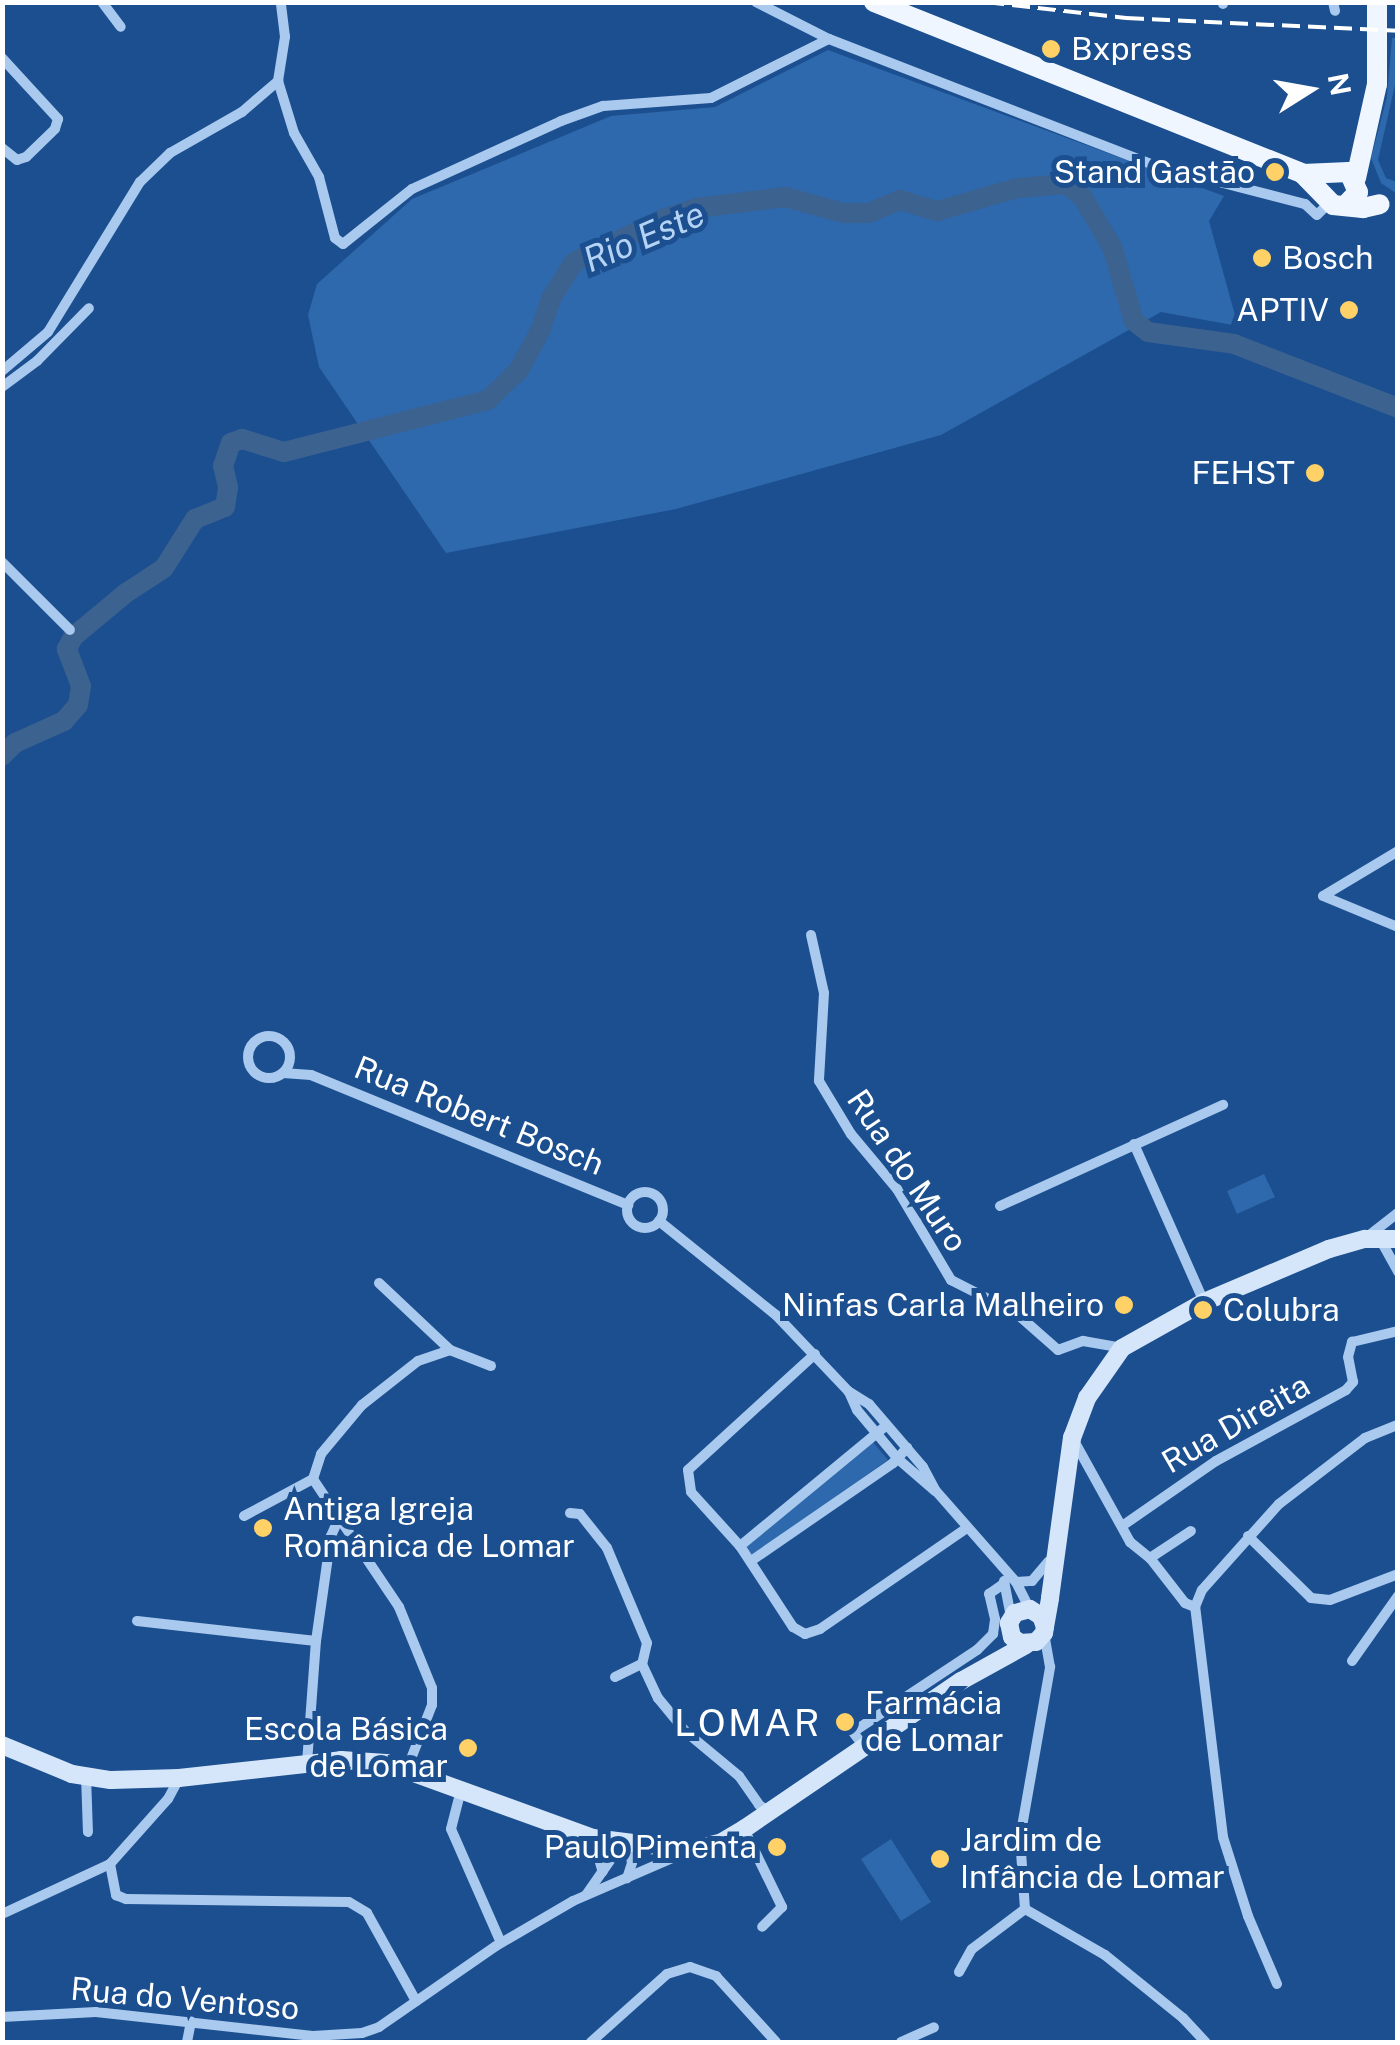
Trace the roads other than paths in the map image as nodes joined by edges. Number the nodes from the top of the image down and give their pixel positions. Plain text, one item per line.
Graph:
1 (102, 2) edge
2 (281, 2) edge
3 (756, 2) edge
4 (874, 2) edge
5 (1377, 2) edge
6 (121, 27) dead end
7 (828, 39) junction
8 (2, 58) edge
9 (278, 81) junction
10 (2, 148) edge
11 (1303, 174) junction
12 (1345, 176) junction
13 (1329, 206) junction
14 (1389, 208) edge
15 (89, 308) dead end
16 (2, 371) edge
17 (2, 387) edge
18 (2, 562) edge
19 (70, 630) dead end
20 (1398, 851) edge
21 (1398, 927) edge
22 (811, 935) dead end
23 (290, 1051) junction
24 (283, 1073) junction
25 (311, 1075) junction
26 (1223, 1104) dead end
27 (1134, 1144) junction
28 (628, 1205) junction
29 (1000, 1206) dead end
30 (1398, 1213) edge
31 (659, 1221) junction
32 (1380, 1236) edge
33 (1398, 1272) edge
34 (379, 1283) dead end
35 (1204, 1302) junction
36 (1398, 1331) edge
37 (1122, 1348) junction
38 (450, 1350) junction
39 (815, 1354) junction
40 (492, 1366) dead end
41 (848, 1391) junction
42 (888, 1425) junction
43 (1398, 1425) edge
44 (874, 1432) junction
45 (1072, 1438) junction
46 (907, 1448) junction
47 (898, 1459) junction
48 (313, 1480) junction
49 (936, 1491) junction
50 (570, 1513) dead end
51 (244, 1516) dead end
52 (339, 1518) junction
53 (1122, 1526) junction
54 (968, 1528) junction
55 (1058, 1529) junction
56 (1190, 1531) dead end
57 (1248, 1536) junction
58 (740, 1546) junction
59 (1150, 1558) junction
60 (750, 1561) junction
61 (1048, 1562) junction
62 (1398, 1574) edge
63 (1010, 1583) junction
64 (1398, 1596) edge
65 (1194, 1607) junction
66 (1030, 1609) junction
67 (137, 1620) dead end
68 (1010, 1624) junction
69 (1036, 1638) junction
70 (316, 1641) junction
71 (1352, 1661) dead end
72 (642, 1664) junction
73 (616, 1677) dead end
74 (961, 1681) junction
75 (2, 1745) edge
76 (866, 1748) junction
77 (306, 1764) junction
78 (407, 1770) junction
79 (86, 1776) junction
80 (179, 1778) junction
81 (461, 1790) junction
82 (770, 1812) junction
83 (744, 1829) junction
84 (88, 1832) dead end
85 (593, 1838) junction
86 (628, 1844) junction
87 (691, 1850) junction
88 (110, 1864) junction
89 (603, 1872) junction
90 (627, 1878) junction
91 (585, 1895) junction
92 (1025, 1909) junction
93 (2, 1914) edge
94 (762, 1927) dead end
95 (501, 1943) junction
96 (959, 1972) dead end
97 (1277, 1984) dead end
98 (416, 2001) junction
99 (2, 2016) edge
100 (191, 2021) junction
101 (934, 2027) dead end
102 (363, 2038) edge
103 (187, 2042) edge
104 (591, 2042) edge
105 (776, 2042) edge
106 (901, 2042) edge
107 (1205, 2042) edge

1 - 6 street
2 - 9 street
3 - 7 street
4 - 11 main road
5 - 12 main road
7 - 9 street
7 - 13 street
8 - 10 street
9 - 16 street
11 - 12 main road
11 - 13 main road
12 - 13 main road
12 - 13 main road
12 - 14 main road
13 - 14 main road
15 - 17 street
18 - 19 street
20 - 21 street
22 - 37 street, Rua do Muro
23 - 24 street
23 - 24 street, Rua Robert Bosch
23 - 25 street, Rua Robert Bosch
24 - 25 street, Rua Robert Bosch
25 - 28 street, Rua Robert Bosch
26 - 27 street
27 - 29 street
27 - 35 street
28 - 31 street, Rua Robert Bosch
28 - 31 street, Rua Robert Bosch
30 - 32 street
31 - 39 street
32 - 33 street
32 - 35 main road
34 - 38 street
35 - 37 main road
36 - 53 street, Rua Direita
37 - 45 main road
38 - 40 street
38 - 48 street
39 - 41 street
39 - 58 street
41 - 42 street
41 - 44 street
42 - 44 street
42 - 46 street
43 - 57 street
44 - 47 street
44 - 58 street
45 - 53 street
45 - 55 main road
46 - 47 street
46 - 49 street
47 - 49 street
47 - 60 street
48 - 51 street
48 - 52 street
49 - 54 street
50 - 72 street
52 - 70 street
52 - 78 street
53 - 59 street
54 - 60 street
54 - 63 street
55 - 61 main road
55 - 69 main road
56 - 59 street
57 - 62 street
57 - 65 street
58 - 60 street
59 - 65 street
61 - 63 street
61 - 66 main road
63 - 66 street
63 - 68 street
63 - 76 street
64 - 71 street
65 - 97 street
66 - 68 main road
66 - 69 main road
67 - 70 street
68 - 69 main road
68 - 74 main road
69 - 74 main road
69 - 92 street
70 - 77 street
72 - 73 street
72 - 82 street
74 - 76 main road
75 - 79 main road
76 - 82 main road
77 - 78 main road
77 - 80 main road
78 - 81 main road
79 - 80 main road
79 - 84 street
80 - 88 street
81 - 85 main road
81 - 95 street
82 - 83 main road
83 - 87 main road
83 - 94 street
85 - 86 main road
85 - 89 street
86 - 87 main road
86 - 89 street
86 - 90 street
87 - 90 street
88 - 93 street
88 - 98 street
89 - 91 street
90 - 91 street
91 - 95 street
92 - 96 street
92 - 107 street
95 - 98 street
98 - 102 street
99 - 100 street, Rua do Ventoso
100 - 102 street, Rua do Ventoso
100 - 103 street
101 - 106 street
104 - 105 street

